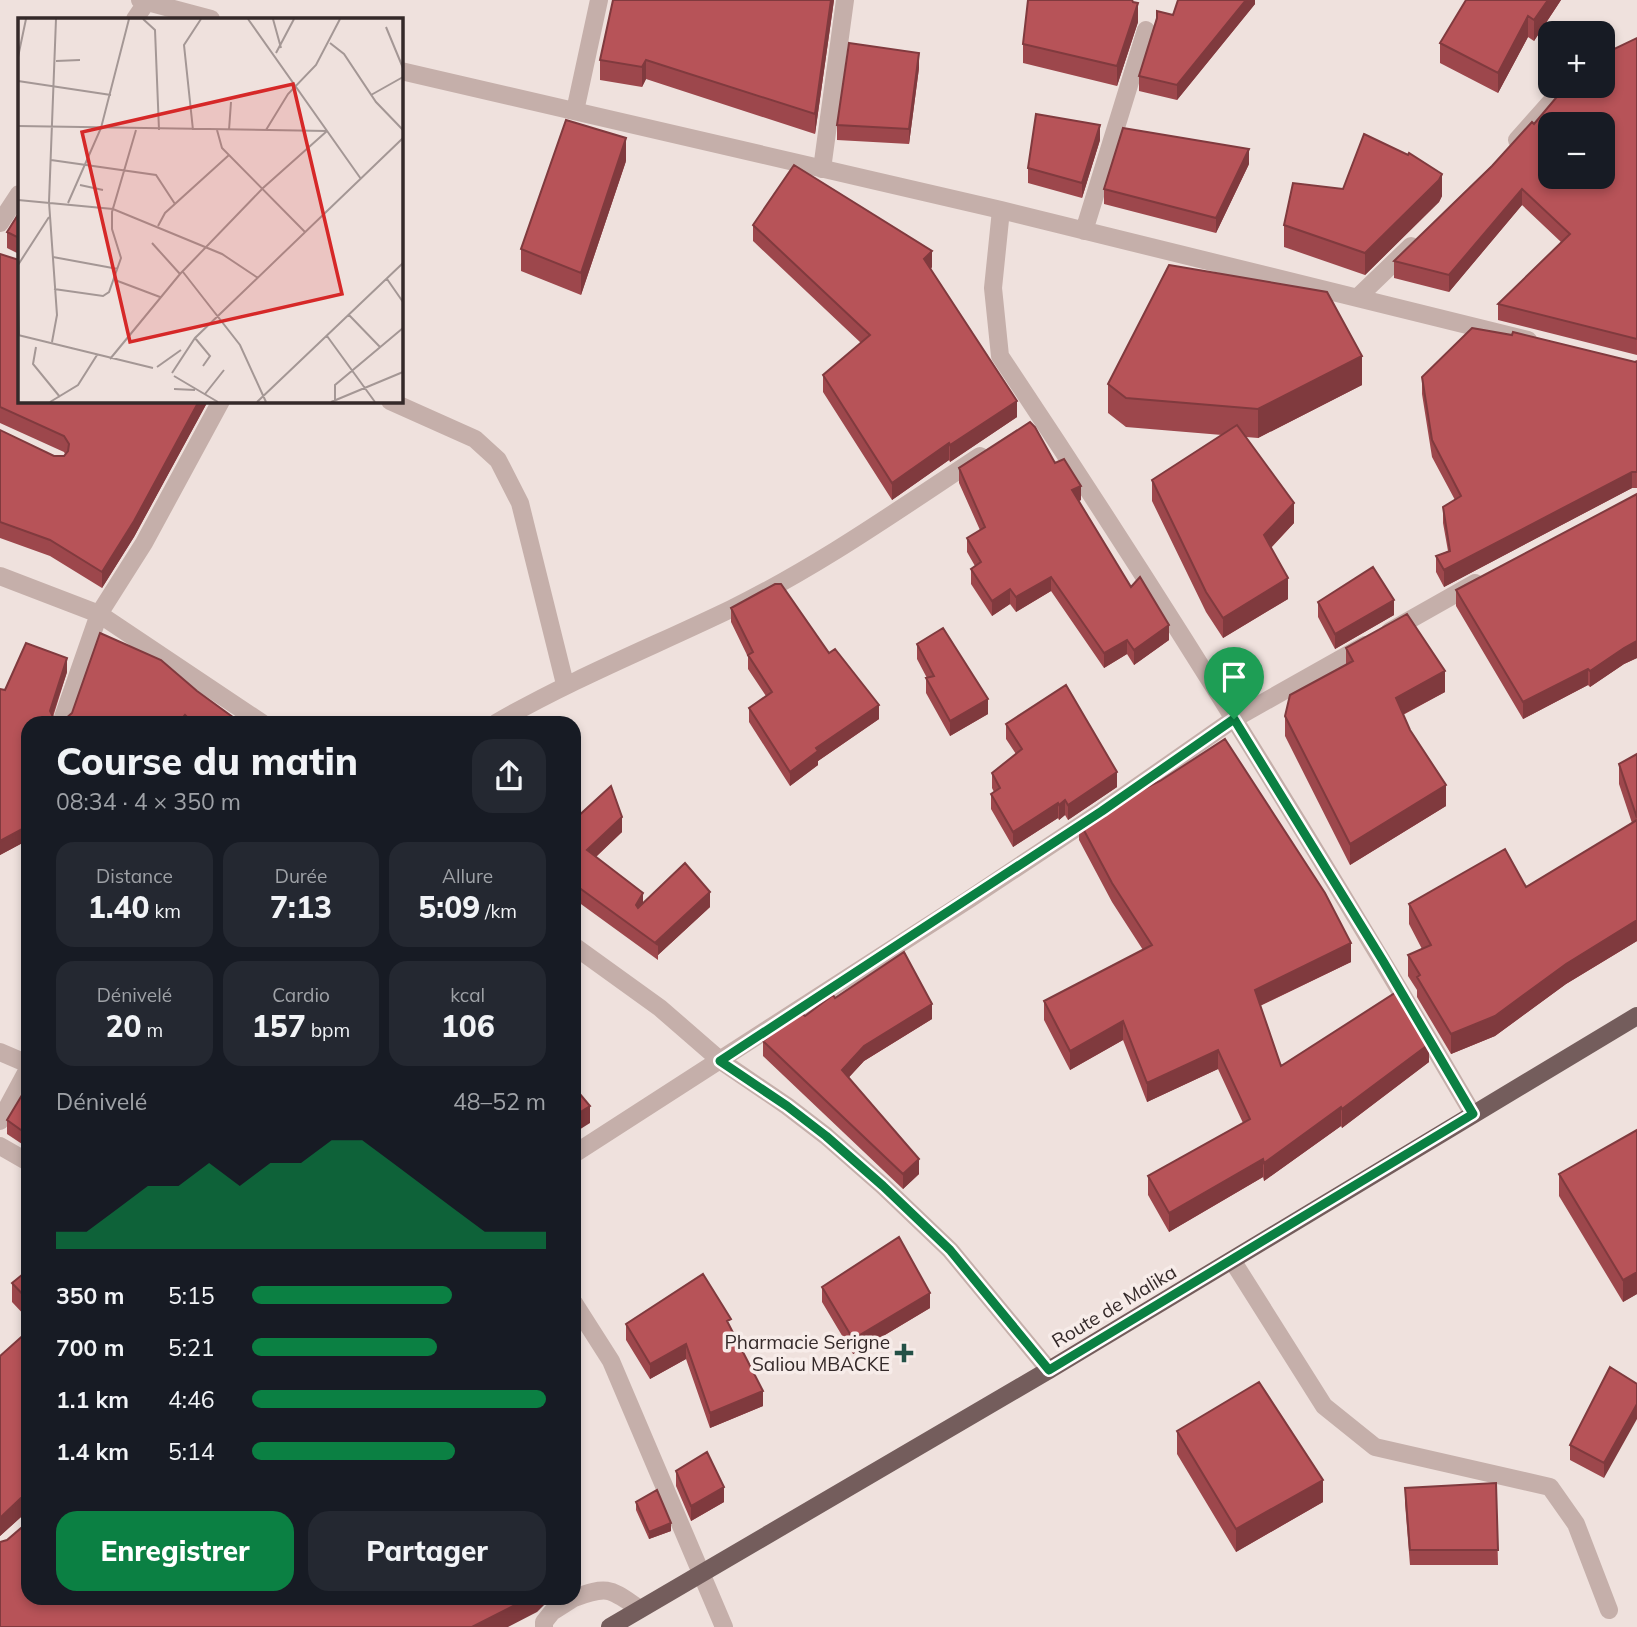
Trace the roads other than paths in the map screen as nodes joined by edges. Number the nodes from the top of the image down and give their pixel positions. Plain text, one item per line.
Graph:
1 (598, 0) edge
2 (845, 0) edge
3 (145, 1) edge
4 (136, 18) edge
5 (207, 18) edge
6 (1146, 30) dead end
7 (402, 71) edge
8 (1555, 98) edge
9 (575, 111) junction
10 (1502, 156) edge
11 (822, 169) junction
12 (18, 196) edge
13 (1000, 210) junction
14 (0, 223) edge
15 (1084, 230) junction
16 (1426, 231) edge
17 (1358, 297) junction
18 (1544, 344) edge
19 (220, 402) edge
20 (392, 402) edge
21 (994, 447) edge
22 (1492, 574) edge
23 (0, 576) edge
24 (99, 614) junction
25 (565, 684) junction
26 (63, 716) edge
27 (252, 716) edge
28 (508, 716) edge
29 (1234, 719) junction
30 (581, 951) edge
31 (1637, 1016) edge
32 (0, 1052) edge
33 (720, 1061) junction
34 (21, 1063) edge
35 (21, 1080) edge
36 (1473, 1114) junction
37 (0, 1121) edge
38 (0, 1146) edge
39 (581, 1150) edge
40 (21, 1158) edge
41 (1232, 1259) junction
42 (581, 1314) edge
43 (1049, 1370) junction
44 (702, 1573) junction
45 (581, 1595) edge
46 (563, 1605) edge
47 (640, 1609) junction
48 (1609, 1610) dead end
49 (544, 1627) edge
50 (610, 1627) edge
51 (724, 1627) edge

1 - 9 street
2 - 11 street
3 - 4 street
3 - 5 street
6 - 15 street
7 - 9 street
8 - 10 street
9 - 11 street
11 - 13 street
12 - 14 street
13 - 15 street
13 - 29 street
15 - 17 street
16 - 17 street
17 - 18 street
19 - 24 street
20 - 25 street
21 - 25 street
22 - 29 street
23 - 24 street
24 - 26 street
24 - 27 street
25 - 28 street
29 - 33 street
29 - 36 street
30 - 33 street
31 - 36 main road, Route de Malika
32 - 34 street
33 - 39 street
33 - 43 street
35 - 37 street
36 - 41 main road, Route de Malika
38 - 40 street
41 - 43 main road, Route de Malika
41 - 48 street
42 - 44 street
43 - 44 main road, Route de Malika
44 - 47 main road, Route de Malika
44 - 51 street
45 - 47 street
46 - 49 street
47 - 50 main road, Route de Malika

